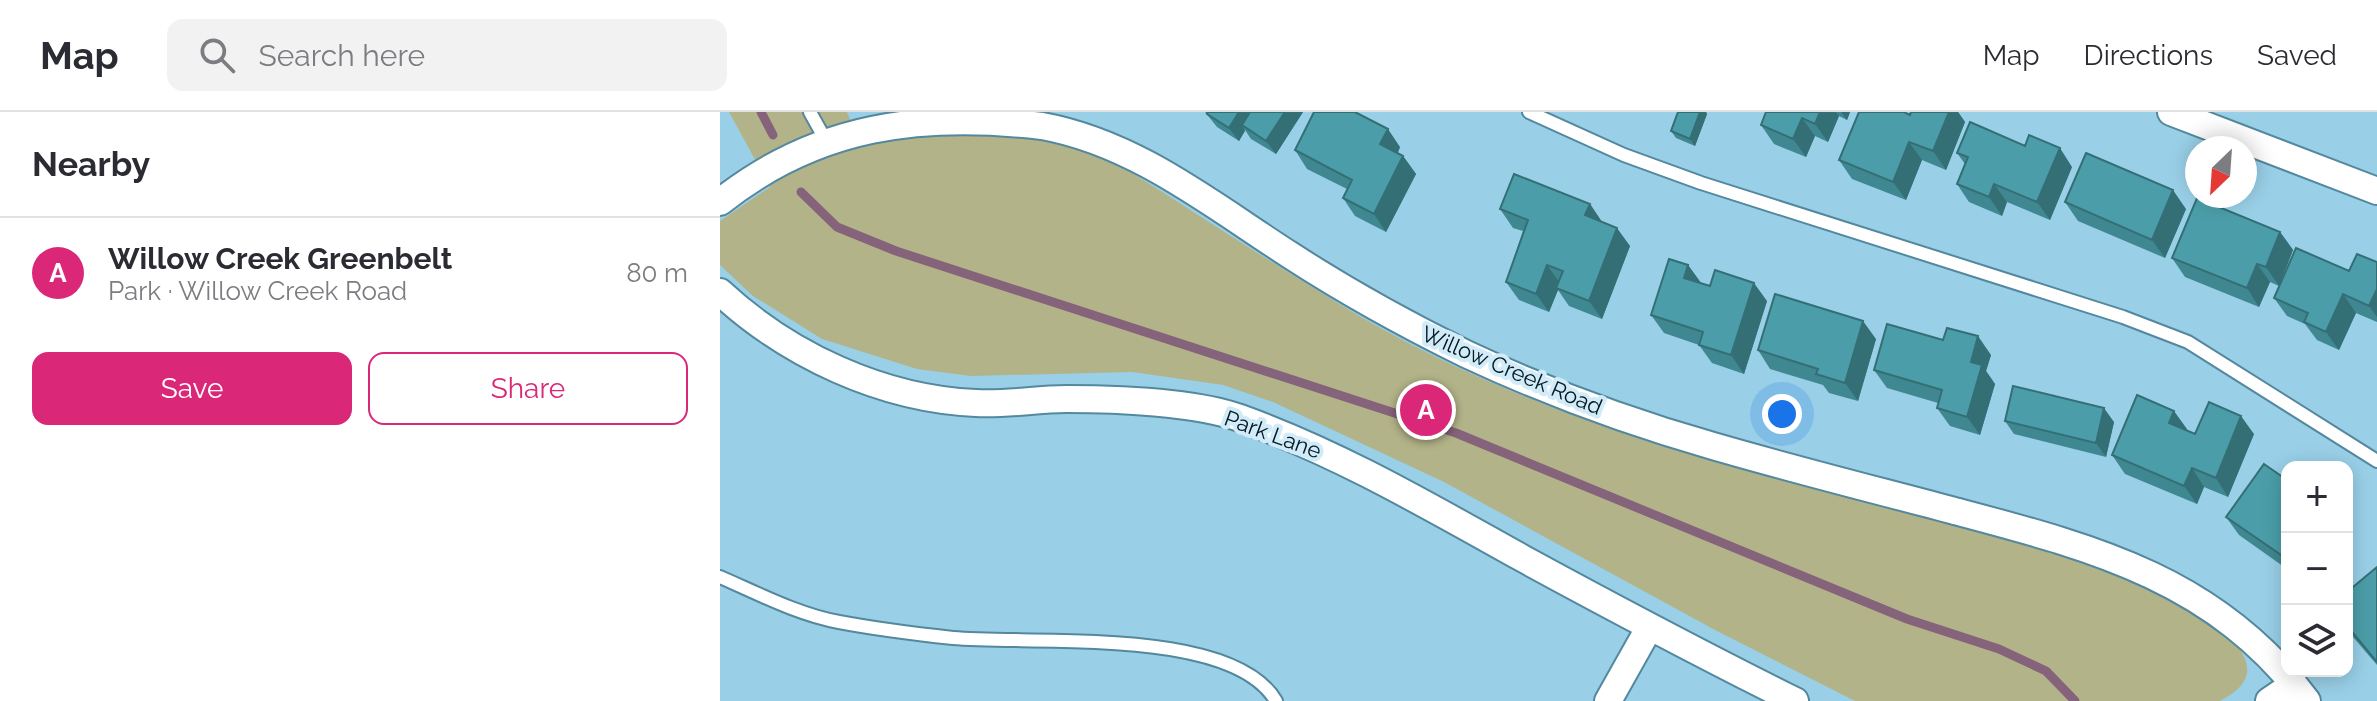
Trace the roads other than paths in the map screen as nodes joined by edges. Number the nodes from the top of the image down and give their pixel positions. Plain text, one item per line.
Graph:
1 (810, 112) edge
2 (1529, 112) edge
3 (2171, 112) edge
4 (825, 139) junction
5 (2377, 191) edge
6 (720, 202) edge
7 (720, 292) edge
8 (2377, 461) edge
9 (720, 577) edge
10 (1649, 628) junction
11 (2300, 692) edge
12 (1276, 701) edge
13 (1608, 701) edge
14 (1795, 701) edge
15 (2269, 701) edge

1 - 4 lane
2 - 8 lane
3 - 5 street
4 - 6 street, Willow Creek Road
4 - 11 street, Willow Creek Road
7 - 10 street, Park Lane
9 - 12 lane
10 - 13 street
10 - 14 street, Park Lane
11 - 15 street

